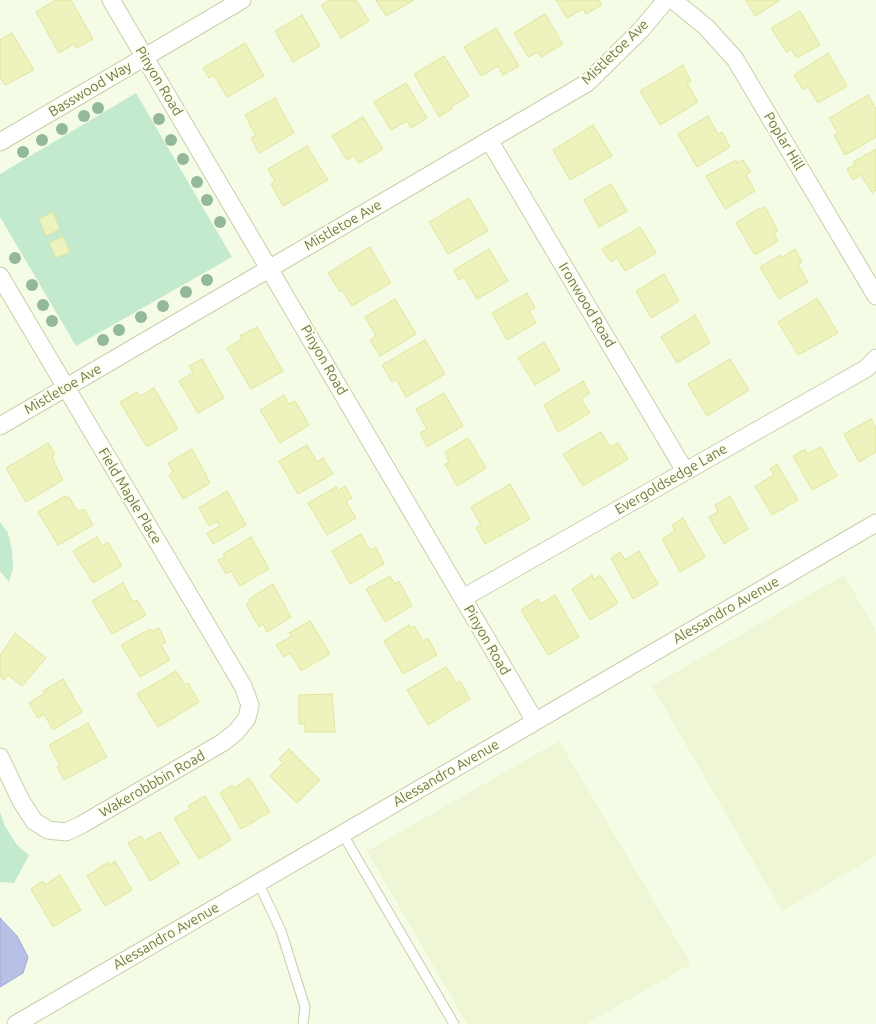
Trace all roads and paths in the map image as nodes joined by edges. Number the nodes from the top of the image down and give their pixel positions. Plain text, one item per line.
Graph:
1 (111, 0) edge
2 (242, 0) edge
3 (666, 0) edge
4 (674, 0) edge
5 (145, 57) junction
6 (490, 140) junction
7 (0, 142) edge
8 (270, 268) junction
9 (0, 276) edge
10 (876, 296) edge
11 (876, 358) edge
12 (66, 387) junction
13 (0, 426) edge
14 (685, 471) junction
15 (876, 523) edge
16 (463, 598) junction
17 (247, 718) joint
18 (535, 721) junction
19 (0, 757) edge
20 (342, 833) junction
21 (258, 882) junction
22 (16, 1024) edge
23 (303, 1024) edge
24 (454, 1024) edge

1 - 5 street, Pinyon Road
2 - 5 street, Basswood Way
3 - 6 street, Mistletoe Ave
4 - 10 street, Poplar Hill
5 - 7 street, Basswood Way
5 - 8 street, Pinyon Road
6 - 8 street, Mistletoe Ave
6 - 14 street, Ironwood Road
8 - 12 street, Mistletoe Ave
8 - 16 street, Pinyon Road
9 - 12 street, Field Maple Place
11 - 14 street, Evergoldsedge Lane
12 - 13 street, Mistletoe Ave
12 - 17 street, Field Maple Place
14 - 16 street, Evergoldsedge Lane
15 - 18 street, Alessandro Avenue
16 - 18 street, Pinyon Road
17 - 19 street, Wakerobbbin Road
18 - 20 street, Alessandro Avenue
20 - 21 street, Alessandro Avenue
20 - 24 lane
21 - 22 street, Alessandro Avenue
21 - 23 lane

